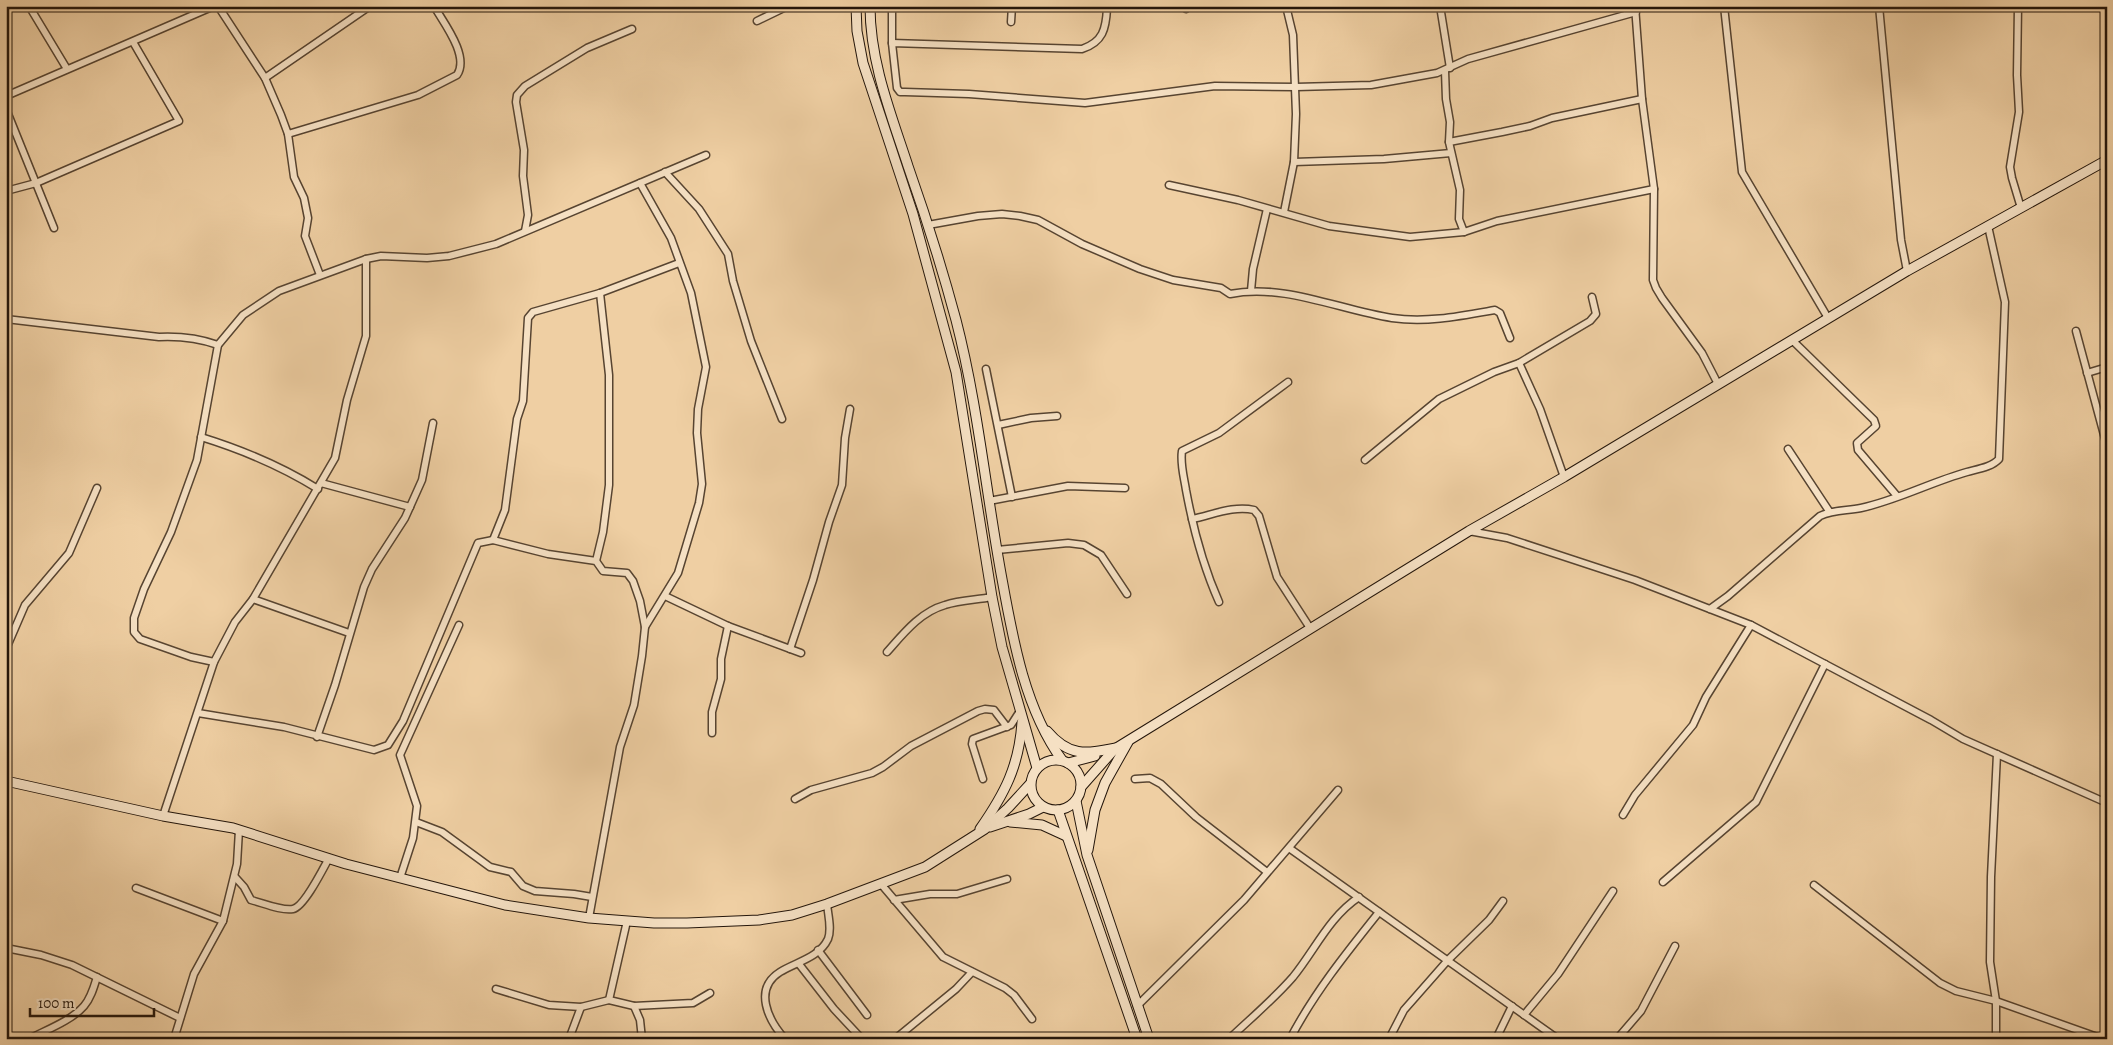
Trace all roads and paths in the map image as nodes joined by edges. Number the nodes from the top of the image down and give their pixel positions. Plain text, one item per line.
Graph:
1 (29, 6) edge
2 (214, 6) edge
3 (218, 6) edge
4 (370, 6) edge
5 (434, 6) edge
6 (788, 6) edge
7 (856, 6) edge
8 (870, 6) edge
9 (892, 6) edge
10 (1012, 6) edge
11 (1286, 6) edge
12 (1296, 6) edge
13 (1440, 6) edge
14 (1724, 6) edge
15 (1879, 6) edge
16 (2018, 6) edge
17 (1107, 8) dead end
18 (1636, 9) edge
19 (757, 22) dead end
20 (1011, 22) dead end
21 (632, 29) dead end
22 (133, 42) junction
23 (892, 43) junction
24 (67, 69) junction
25 (1448, 69) junction
26 (265, 78) junction
27 (1296, 87) junction
28 (6, 96) edge
29 (1642, 99) junction
30 (6, 110) edge
31 (288, 134) junction
32 (1449, 142) junction
33 (1451, 153) junction
34 (706, 155) dead end
35 (2107, 160) edge
36 (1294, 162) junction
37 (665, 172) junction
38 (36, 183) junction
39 (640, 183) junction
40 (1169, 185) dead end
41 (1654, 189) junction
42 (6, 191) edge
43 (2021, 208) junction
44 (1266, 209) junction
45 (1284, 212) junction
46 (528, 215) junction
47 (538, 225) junction
48 (928, 225) junction
49 (1988, 226) junction
50 (54, 228) dead end
51 (525, 231) junction
52 (1464, 232) junction
53 (366, 259) junction
54 (679, 263) junction
55 (1907, 271) junction
56 (320, 275) junction
57 (1251, 291) junction
58 (600, 293) junction
59 (1592, 297) dead end
60 (1828, 318) junction
61 (6, 319) edge
62 (2076, 331) dead end
63 (1510, 338) dead end
64 (1792, 340) junction
65 (218, 345) junction
66 (1519, 363) junction
67 (2107, 367) edge
68 (986, 370) dead end
69 (2087, 373) junction
70 (1288, 382) dead end
71 (1718, 384) junction
72 (850, 409) dead end
73 (1057, 416) dead end
74 (782, 419) dead end
75 (433, 423) dead end
76 (998, 425) junction
77 (201, 437) junction
78 (2107, 446) edge
79 (1788, 448) dead end
80 (1365, 460) dead end
81 (1564, 476) junction
82 (320, 486) junction
83 (97, 488) dead end
84 (1126, 488) dead end
85 (1897, 496) junction
86 (1012, 497) junction
87 (989, 501) junction
88 (410, 507) junction
89 (1830, 512) junction
90 (1192, 519) junction
91 (1468, 531) junction
92 (493, 540) junction
93 (997, 550) junction
94 (596, 561) junction
95 (1127, 594) dead end
96 (665, 596) junction
97 (992, 597) junction
98 (253, 599) junction
99 (1219, 602) dead end
100 (1710, 608) junction
101 (459, 625) dead end
102 (1750, 625) junction
103 (728, 626) junction
104 (645, 627) junction
105 (1310, 628) junction
106 (349, 633) junction
107 (6, 649) edge
108 (790, 649) junction
109 (887, 652) dead end
110 (801, 653) dead end
111 (214, 662) junction
112 (1825, 664) junction
113 (198, 713) junction
114 (1021, 714) junction
115 (1039, 721) junction
116 (1007, 727) junction
117 (712, 732) dead end
118 (316, 736) junction
119 (1129, 740) junction
120 (1115, 749) junction
121 (1997, 754) junction
122 (1065, 762) junction
123 (1037, 768) junction
124 (983, 779) dead end
125 (1135, 779) dead end
126 (6, 781) edge
127 (1030, 784) junction
128 (1081, 787) junction
129 (1338, 790) dead end
130 (795, 799) dead end
131 (1076, 801) junction
132 (2107, 802) edge
133 (1043, 807) junction
134 (1058, 810) junction
135 (1623, 815) dead end
136 (163, 816) junction
137 (416, 822) junction
138 (1007, 822) junction
139 (985, 829) junction
140 (239, 830) junction
141 (976, 835) junction
142 (1066, 836) junction
143 (1289, 848) junction
144 (1087, 855) junction
145 (329, 858) junction
146 (1267, 872) junction
147 (235, 877) junction
148 (400, 878) junction
149 (1007, 879) dead end
150 (1663, 882) dead end
151 (881, 884) junction
152 (1814, 885) dead end
153 (136, 888) dead end
154 (1613, 891) dead end
155 (1359, 897) junction
156 (592, 898) junction
157 (894, 900) junction
158 (1503, 902) dead end
159 (827, 904) junction
160 (1379, 912) junction
161 (589, 918) junction
162 (223, 921) junction
163 (627, 921) junction
164 (1675, 946) dead end
165 (6, 948) edge
166 (818, 950) junction
167 (1448, 960) junction
168 (799, 964) junction
169 (972, 972) junction
170 (97, 977) junction
171 (496, 989) dead end
172 (710, 993) dead end
173 (609, 1000) junction
174 (1996, 1001) junction
175 (634, 1006) junction
176 (1137, 1006) junction
177 (1512, 1006) junction
178 (581, 1007) junction
179 (867, 1015) dead end
180 (1524, 1015) junction
181 (180, 1018) junction
182 (1032, 1019) dead end
183 (1391, 1037) edge
184 (29, 1039) edge
185 (174, 1039) edge
186 (569, 1039) edge
187 (642, 1039) edge
188 (785, 1039) edge
189 (862, 1039) edge
190 (895, 1039) edge
191 (1137, 1039) edge
192 (1149, 1039) edge
193 (1229, 1039) edge
194 (1290, 1039) edge
195 (1496, 1039) edge
196 (1558, 1039) edge
197 (1617, 1039) edge
198 (1996, 1039) edge
199 (2103, 1039) edge

1 - 24 street
2 - 22 street
3 - 26 street
4 - 26 street
5 - 31 street
6 - 19 street
7 - 97 main road
8 - 48 main road
9 - 23 street
10 - 20 street
11 - 12 street
11 - 27 street
13 - 25 street
14 - 60 street
15 - 55 street
16 - 43 street
17 - 23 street
18 - 25 street
18 - 29 street
21 - 46 street
22 - 24 street
22 - 38 street
23 - 27 street
24 - 28 street
25 - 27 street
25 - 32 street
26 - 31 street
27 - 36 street
29 - 32 street
29 - 41 street
30 - 38 street
31 - 56 street
32 - 33 street
33 - 36 street
33 - 52 street
34 - 37 street
35 - 43 main road
36 - 45 street
37 - 39 street
37 - 74 street
38 - 42 street
38 - 50 street
39 - 47 street
39 - 54 street
40 - 44 street
41 - 52 street
41 - 71 street
43 - 49 main road
44 - 45 street
44 - 57 street
45 - 52 street
46 - 47 street
46 - 51 street
47 - 51 street
48 - 57 street
48 - 87 main road
49 - 55 main road
49 - 85 street
51 - 53 street
53 - 56 street
53 - 82 street
54 - 58 street
54 - 96 street
55 - 60 main road
56 - 65 street
57 - 63 street
58 - 92 street
58 - 94 street
59 - 66 street
60 - 64 main road
61 - 65 street
62 - 69 street
64 - 71 main road
64 - 85 street
65 - 77 street
66 - 80 street
66 - 81 street
67 - 69 street
68 - 76 street
69 - 78 street
70 - 90 street
71 - 81 main road
72 - 108 street
73 - 76 street
75 - 88 street
76 - 86 street
77 - 82 street
77 - 111 street
79 - 89 street
81 - 91 main road
82 - 88 street
82 - 98 street
83 - 107 street
84 - 86 street
85 - 89 street
86 - 87 street
87 - 93 main road
88 - 106 street
89 - 100 street
90 - 99 street
90 - 105 street
91 - 100 street
91 - 105 main road
92 - 94 street
92 - 118 street
93 - 95 street
93 - 115 main road
94 - 104 street
96 - 103 street
96 - 104 street
97 - 109 street
97 - 114 main road
98 - 106 street
98 - 111 street
100 - 102 street
101 - 137 street
102 - 112 street
102 - 135 street
103 - 108 street
103 - 117 street
104 - 156 street
105 - 119 main road
106 - 118 street
108 - 110 street
111 - 113 street
112 - 121 street
112 - 150 street
113 - 118 street
113 - 136 street
114 - 116 street
114 - 123 main road
114 - 141 main road
115 - 120 main road
115 - 122 main road
116 - 124 street
116 - 130 street
119 - 120 main road
119 - 144 main road
120 - 122 main road
120 - 128 main road
121 - 132 street
121 - 174 street
122 - 123 main road
122 - 128 main road
123 - 127 main road
125 - 146 street
126 - 136 main road
127 - 133 main road
127 - 139 main road
128 - 131 main road
129 - 143 street
131 - 134 main road
131 - 144 main road
133 - 134 main road
133 - 138 main road
134 - 142 main road
136 - 140 main road
137 - 148 street
137 - 156 street
138 - 139 main road
138 - 142 main road
139 - 141 main road
140 - 145 main road
140 - 147 street
141 - 151 main road
142 - 191 main road
143 - 146 street
143 - 155 street
144 - 176 main road
145 - 147 street
145 - 148 main road
146 - 176 street
147 - 162 street
148 - 161 main road
149 - 157 street
151 - 157 street
151 - 159 main road
152 - 174 street
153 - 162 street
154 - 180 street
155 - 160 street
155 - 193 street
156 - 161 street
157 - 169 street
158 - 167 street
159 - 163 main road
159 - 166 street
160 - 167 street
160 - 194 street
161 - 163 main road
162 - 181 street
163 - 173 street
164 - 197 street
165 - 170 street
166 - 168 street
166 - 179 street
167 - 177 street
167 - 183 street
168 - 188 street
168 - 189 street
169 - 182 street
169 - 190 street
170 - 181 street
170 - 184 street
171 - 178 street
172 - 175 street
173 - 175 street
173 - 178 street
174 - 198 street
174 - 199 street
175 - 187 street
176 - 192 main road
177 - 180 street
177 - 195 street
178 - 186 street
180 - 196 street
181 - 185 street

